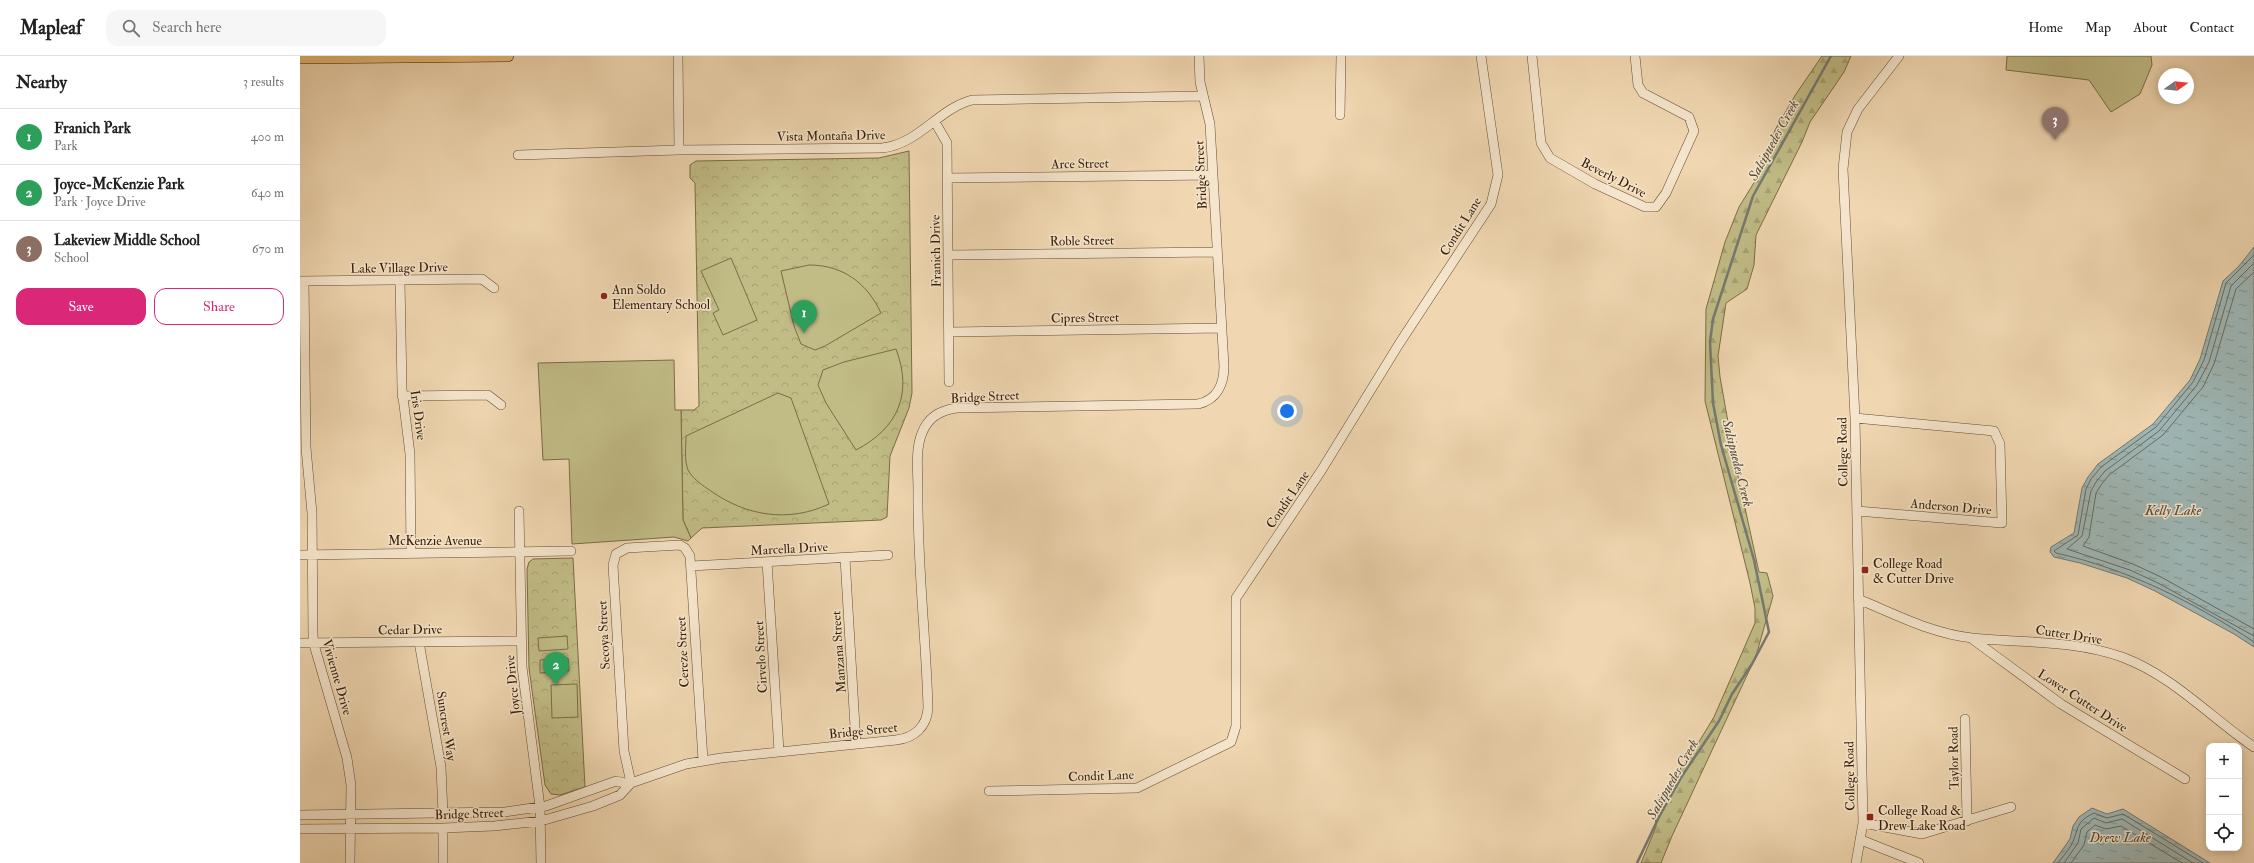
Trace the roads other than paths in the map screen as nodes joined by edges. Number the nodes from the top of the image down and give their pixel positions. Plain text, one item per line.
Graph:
1 (454, 56) edge
2 (508, 56) edge
3 (678, 56) edge
4 (1199, 56) edge
5 (1341, 56) edge
6 (1481, 56) edge
7 (1532, 56) edge
8 (1635, 56) edge
9 (1899, 56) edge
10 (300, 58) edge
11 (1203, 96) junction
12 (1340, 115) dead end
13 (935, 122) junction
14 (679, 150) junction
15 (518, 155) dead end
16 (1213, 175) junction
17 (947, 178) junction
18 (1217, 252) junction
19 (948, 255) junction
20 (400, 280) junction
21 (302, 281) edge
22 (494, 288) dead end
23 (1222, 328) junction
24 (949, 332) junction
25 (949, 382) dead end
26 (402, 396) junction
27 (501, 404) dead end
28 (1855, 418) junction
29 (519, 510) dead end
30 (1857, 511) junction
31 (683, 546) joint
32 (571, 551) dead end
33 (520, 552) junction
34 (411, 553) junction
35 (300, 555) edge
36 (312, 555) junction
37 (888, 555) dead end
38 (845, 558) junction
39 (768, 562) junction
40 (691, 566) junction
41 (1858, 599) junction
42 (1972, 638) junction
43 (521, 640) junction
44 (419, 642) junction
45 (300, 643) edge
46 (314, 643) junction
47 (1965, 719) dead end
48 (856, 744) junction
49 (2254, 747) edge
50 (779, 752) junction
51 (703, 760) junction
52 (2185, 779) dead end
53 (630, 783) junction
54 (989, 791) dead end
55 (540, 807) junction
56 (2011, 807) dead end
57 (443, 814) junction
58 (300, 815) edge
59 (351, 815) junction
60 (1967, 820) junction
61 (541, 821) junction
62 (1864, 823) junction
63 (350, 828) junction
64 (443, 828) junction
65 (300, 829) edge
66 (1861, 840) junction
67 (350, 863) edge
68 (443, 863) edge
69 (541, 863) edge
70 (1856, 863) edge
71 (1919, 863) edge

1 - 2 main road
1 - 10 main road
3 - 14 street
4 - 11 street, Bridge Street
5 - 12 street
6 - 54 street, Condit Lane
7 - 8 street, Beverly Drive
9 - 28 street, College Road
11 - 13 street, Vista Montaña Drive
11 - 16 street, Bridge Street
13 - 14 street, Vista Montaña Drive
13 - 17 street, Franich Drive
14 - 15 street, Vista Montaña Drive
16 - 17 street, Arce Street
16 - 18 street, Bridge Street
17 - 19 street, Franich Drive
18 - 19 street, Roble Street
18 - 23 street, Bridge Street
19 - 24 street, Franich Drive
20 - 21 street, Lake Village Drive
20 - 22 street, Lake Village Drive
20 - 26 street, Iris Drive
21 - 36 street, Vivienne Drive
23 - 24 street, Cipres Street
23 - 48 street, Bridge Street
24 - 25 street, Franich Drive
26 - 27 street
26 - 34 street, Iris Drive
28 - 30 street, College Road
28 - 30 street, Anderson Drive
29 - 33 street, Joyce Drive
30 - 41 street, College Road
31 - 40 street, Cereze Street
31 - 53 street, Secoya Street
32 - 33 street, McKenzie Avenue
33 - 34 street, McKenzie Avenue
33 - 43 street, Joyce Drive
34 - 36 street, McKenzie Avenue
35 - 36 street, McKenzie Avenue
36 - 46 street, Vivienne Drive
37 - 38 street, Marcella Drive
38 - 39 street, Marcella Drive
38 - 48 street, Manzana Street
39 - 40 street, Marcella Drive
39 - 50 street, Cirvelo Street
40 - 51 street, Cereze Street
41 - 42 street, Cutter Drive
41 - 62 street, College Road
42 - 49 street, Cutter Drive
42 - 52 street, Lower Cutter Drive
43 - 44 street, Cedar Drive
43 - 55 street, Joyce Drive
44 - 46 street, Cedar Drive
44 - 57 street, Suncrest Way
45 - 46 street, Cedar Drive
46 - 59 street, Vivienne Drive
47 - 60 street, Taylor Road
48 - 50 street, Bridge Street
50 - 51 street, Bridge Street
51 - 53 street, Bridge Street
53 - 55 street, Bridge Street
53 - 61 street, Bridge Street
55 - 57 street, Bridge Street
55 - 61 street, Joyce Drive
56 - 60 street
57 - 59 street, Bridge Street
58 - 59 street, Bridge Street
59 - 63 street, Vivienne Drive
60 - 62 street
61 - 64 street, Bridge Street
61 - 69 street, Joyce Drive
62 - 66 street, College Road
63 - 64 street, Bridge Street
63 - 65 street, Bridge Street
63 - 67 street, Vivienne Drive
64 - 68 street
66 - 70 street, College Road
66 - 71 street

